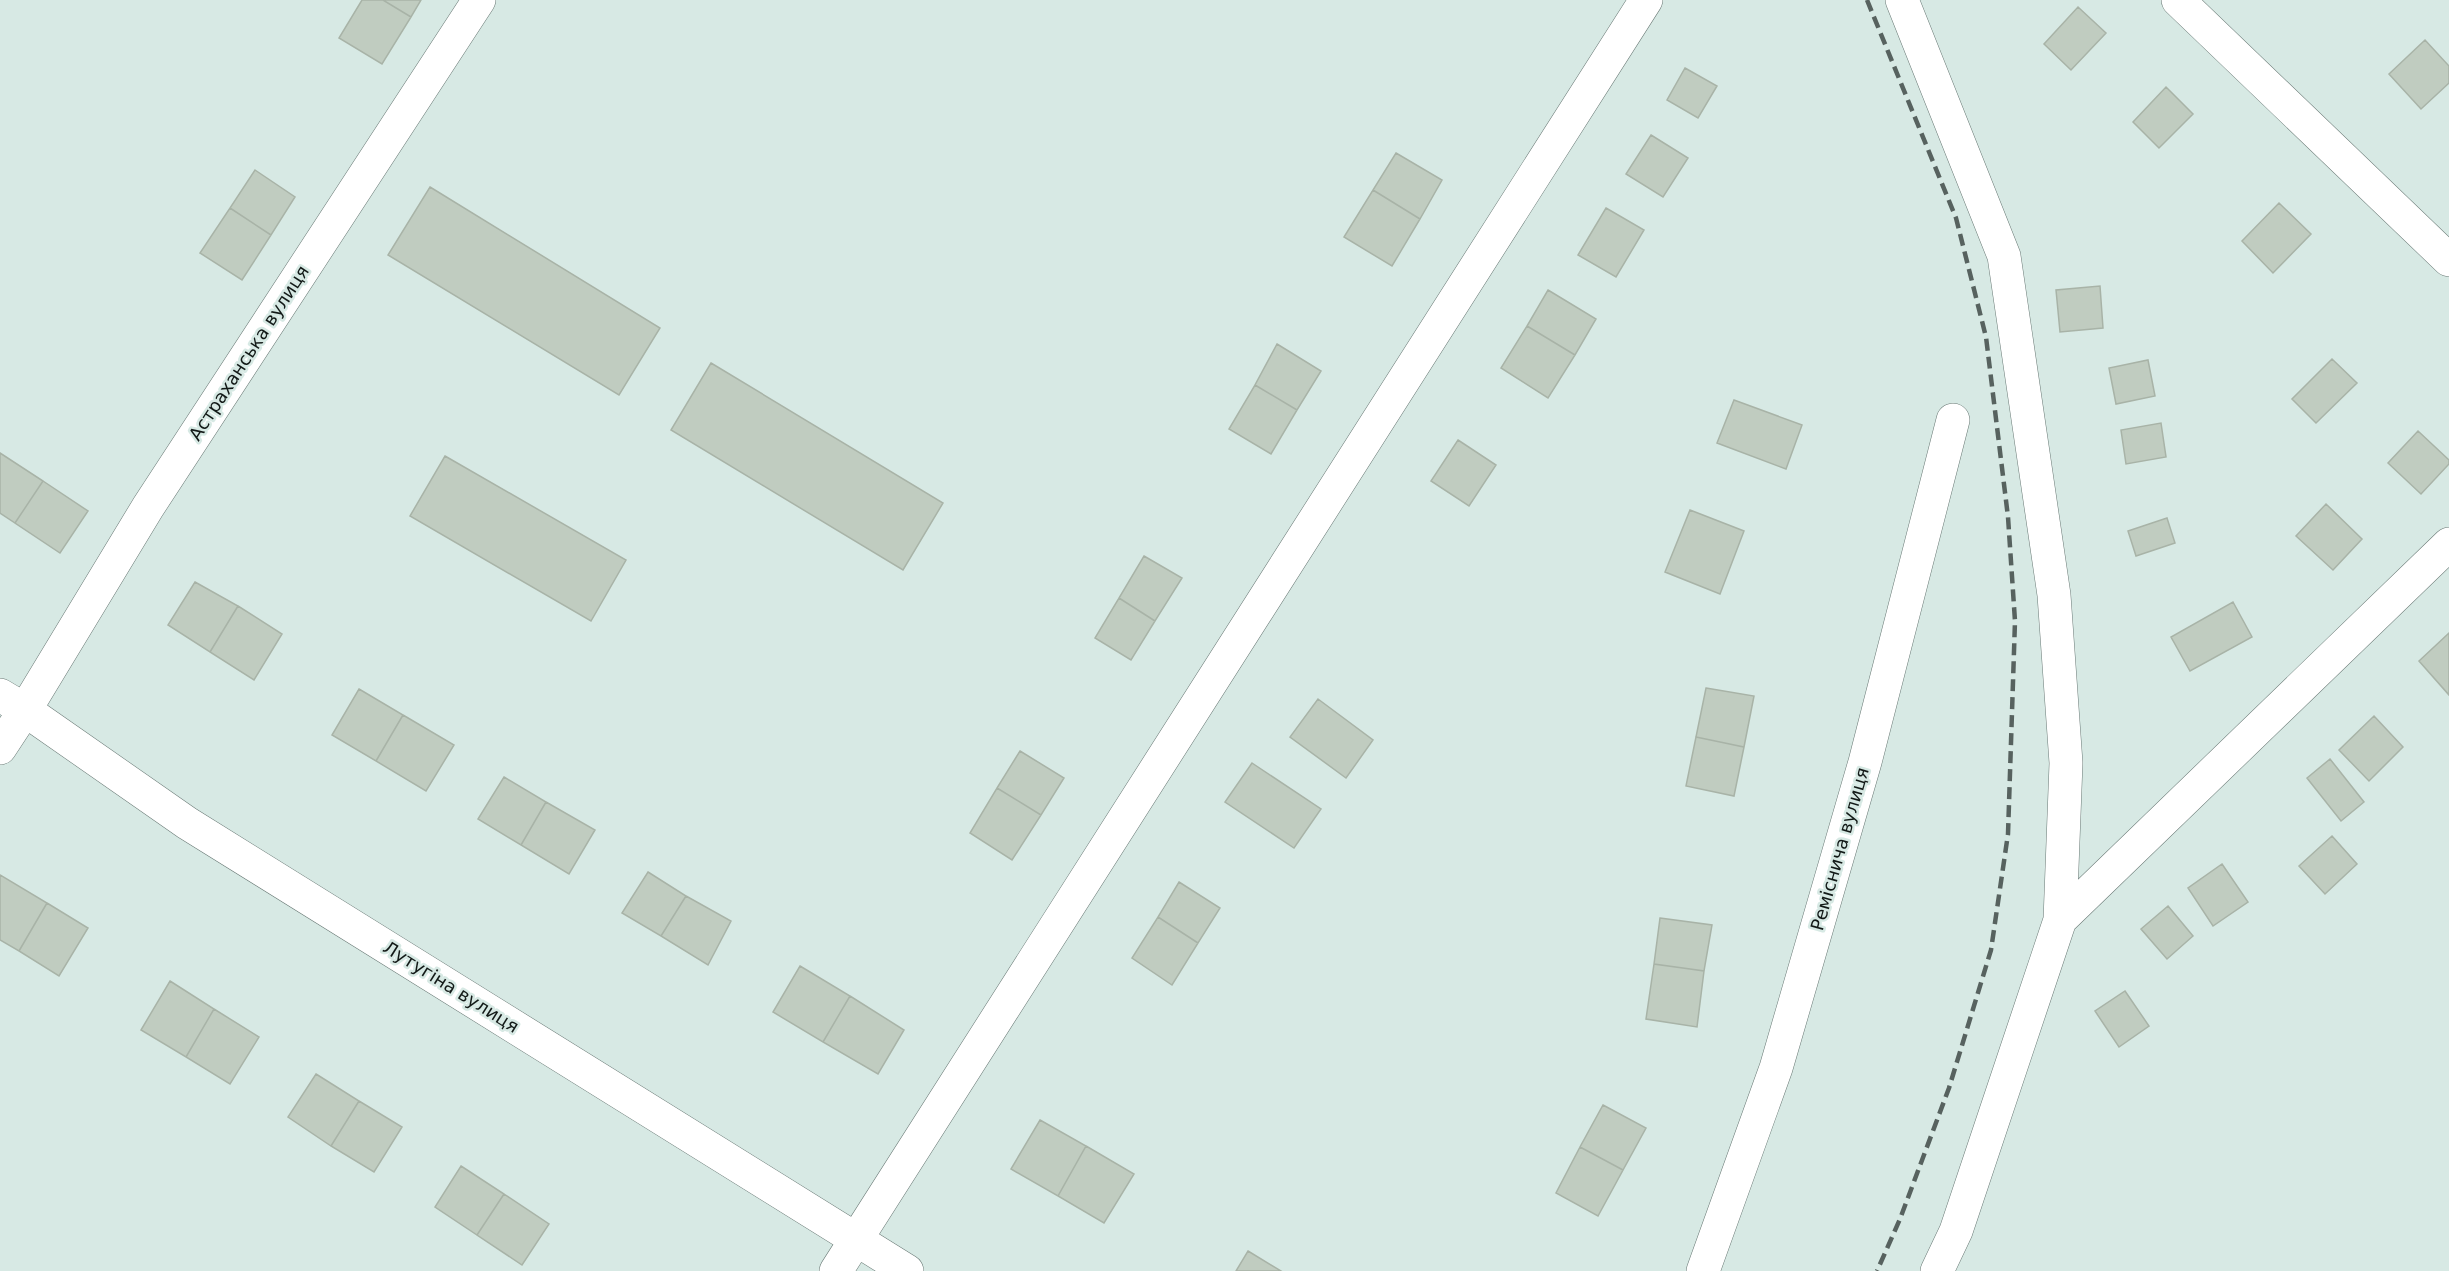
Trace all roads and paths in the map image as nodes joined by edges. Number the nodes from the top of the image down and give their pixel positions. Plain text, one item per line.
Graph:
1 (479, 0) edge
2 (1646, 0) edge
3 (1902, 0) edge
4 (2192, 4) edge
5 (2449, 260) edge
6 (1953, 420) dead end
7 (2449, 544) edge
8 (13, 703) edge
9 (0, 748) edge
10 (2060, 920) junction
11 (857, 1238) junction
12 (836, 1271) edge
13 (908, 1271) edge
14 (1703, 1271) edge
15 (1937, 1271) edge

1 - 8 street, Астраханська вулиця
2 - 11 street
3 - 10 street
4 - 5 street
6 - 14 street, Реміснича вулиця
7 - 10 street
8 - 9 street, Астраханська вулиця
8 - 11 street, Лутугіна вулиця
10 - 15 street
11 - 12 street
11 - 13 street, Лутугіна вулиця

